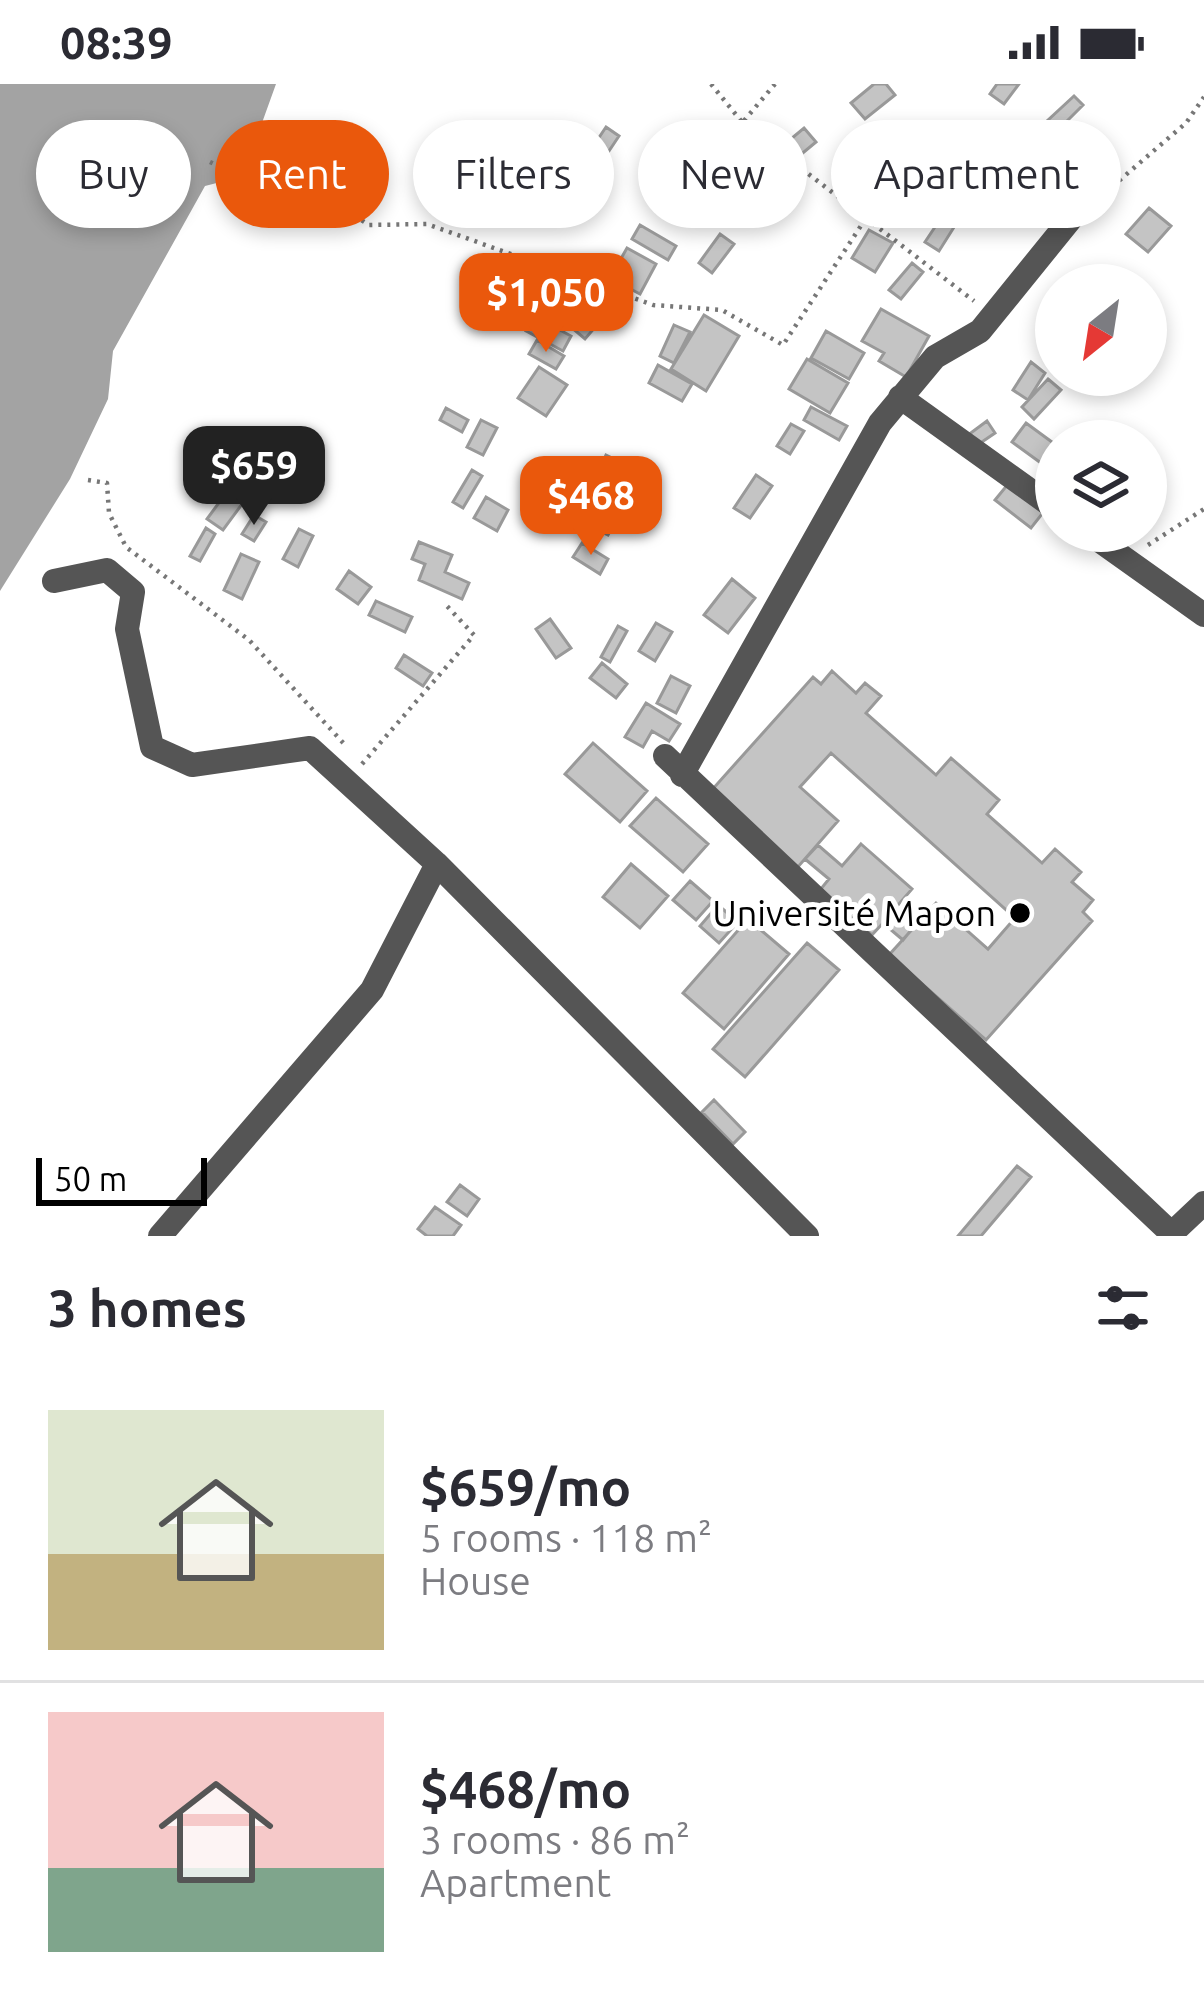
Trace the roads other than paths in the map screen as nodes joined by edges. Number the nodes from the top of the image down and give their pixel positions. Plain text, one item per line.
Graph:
1 (1063, 228) edge
2 (900, 397) junction
3 (1035, 493) edge
4 (1114, 552) edge
5 (54, 580) dead end
6 (1204, 615) edge
7 (437, 864) junction
8 (1204, 1203) edge
9 (1170, 1235) edge
10 (160, 1236) edge
11 (807, 1236) edge

1 - 2 street
2 - 3 street
2 - 9 street
4 - 6 street
5 - 7 street
7 - 10 street
7 - 11 street
8 - 9 street

